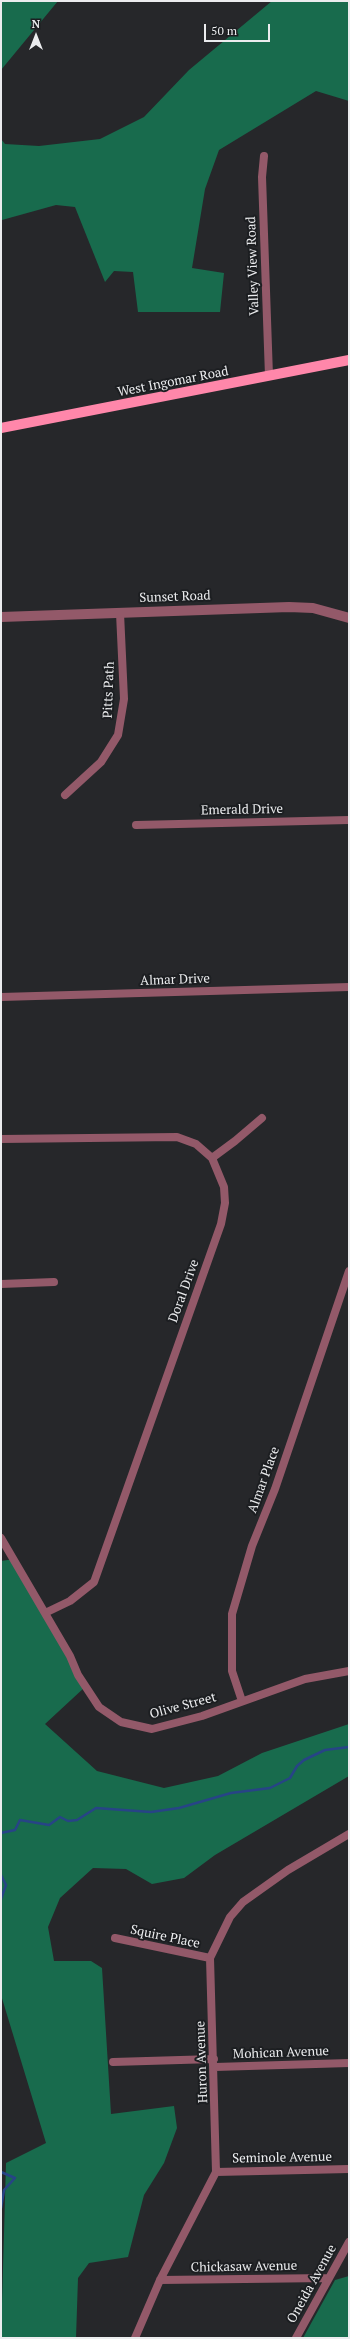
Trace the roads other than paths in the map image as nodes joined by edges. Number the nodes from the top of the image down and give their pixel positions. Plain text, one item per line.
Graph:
1 (264, 156) dead end
2 (349, 360) edge
3 (269, 376) junction
4 (1, 428) edge
5 (120, 613) junction
6 (1, 617) edge
7 (349, 618) edge
8 (65, 795) dead end
9 (349, 820) edge
10 (136, 824) dead end
11 (349, 987) edge
12 (1, 997) edge
13 (262, 1118) dead end
14 (1, 1139) edge
15 (212, 1158) junction
16 (349, 1271) edge
17 (54, 1282) dead end
18 (1, 1284) edge
19 (1, 1538) edge
20 (45, 1613) junction
21 (349, 1671) edge
22 (242, 1701) junction
23 (349, 1834) edge
24 (115, 1938) dead end
25 (210, 1958) junction
26 (214, 2058) junction
27 (113, 2062) dead end
28 (349, 2063) edge
29 (215, 2067) junction
30 (349, 2169) edge
31 (216, 2172) junction
32 (349, 2242) edge
33 (329, 2278) junction
34 (160, 2280) junction
35 (135, 2338) edge
36 (296, 2338) edge

1 - 3 street, Valley View Road
2 - 3 main road, West Ingomar Road
3 - 4 main road, West Ingomar Road
5 - 6 street, Sunset Road
5 - 7 street, Sunset Road
5 - 8 street, Pitts Path
9 - 10 street, Emerald Drive
11 - 12 street, Almar Drive
13 - 15 street
14 - 15 street, Doral Drive
15 - 20 street, Doral Drive
16 - 22 street, Almar Place
17 - 18 street
19 - 20 street, Olive Street
20 - 22 street, Olive Street
21 - 22 street, Olive Street
23 - 25 street, Huron Avenue
24 - 25 street, Squire Place
25 - 26 street, Huron Avenue
26 - 27 street, Mohican Avenue
26 - 29 street, Huron Avenue
28 - 29 street, Mohican Avenue
29 - 31 street, Huron Avenue
30 - 31 street, Seminole Avenue
31 - 34 street, Huron Avenue
32 - 33 street, Oneida Avenue
33 - 34 street, Chickasaw Avenue
33 - 36 street, Oneida Avenue
34 - 35 street, Huron Avenue

